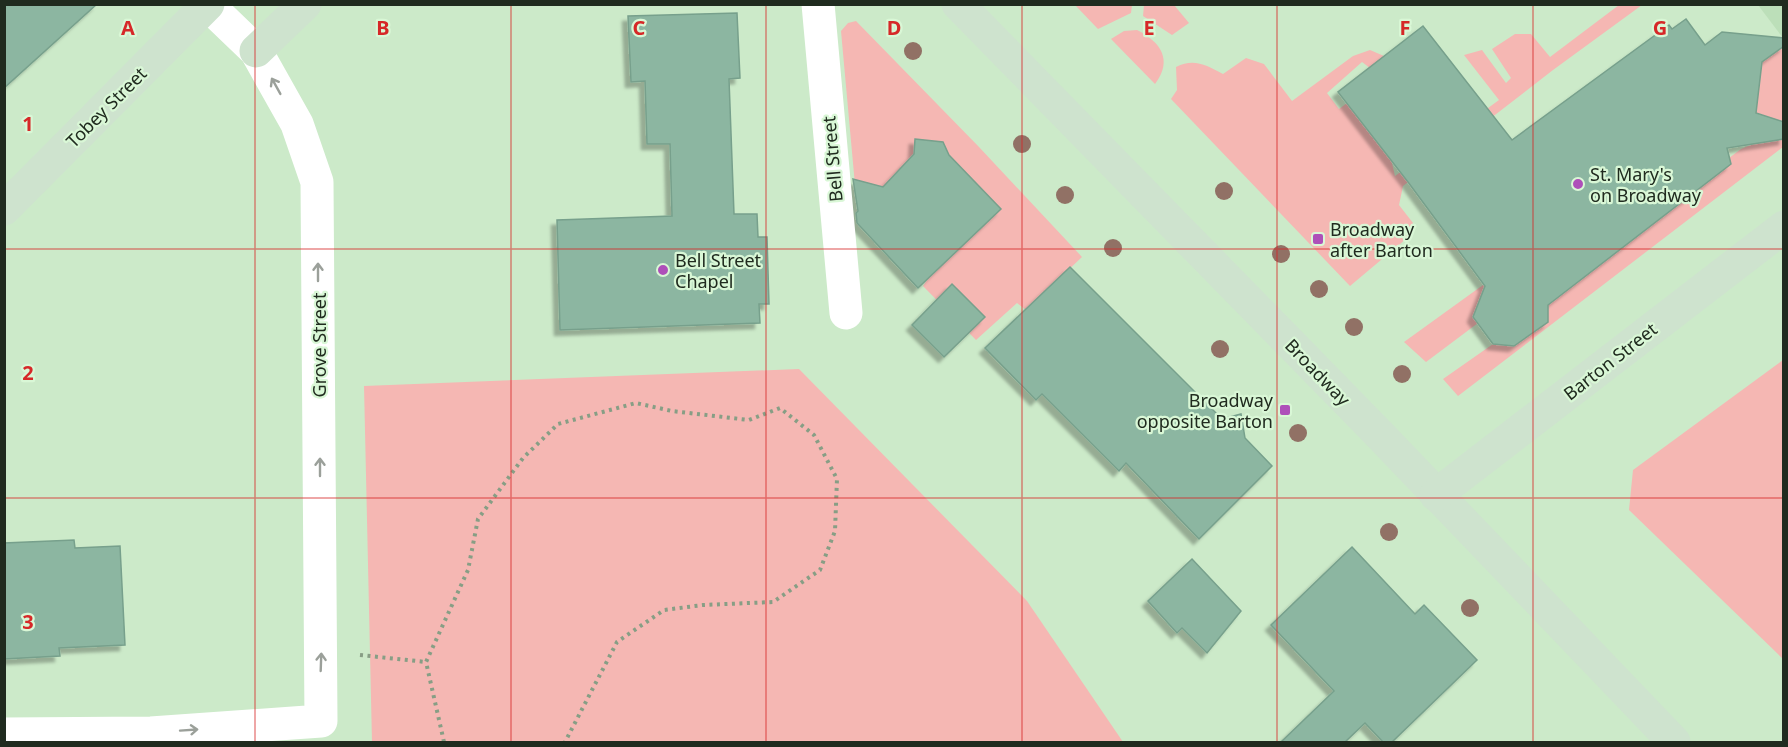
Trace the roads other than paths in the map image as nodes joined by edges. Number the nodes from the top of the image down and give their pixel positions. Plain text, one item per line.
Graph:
1 (305, 4) edge
2 (818, 4) edge
3 (208, 5) edge
4 (967, 7) edge
5 (256, 51) junction
6 (4, 209) edge
7 (1784, 227) edge
8 (846, 313) dead end
9 (1436, 495) junction
10 (4, 734) edge
11 (1674, 742) edge

1 - 5 main road
2 - 8 street, Bell Street
3 - 5 street, Grove Street
3 - 6 main road, Tobey Street
4 - 9 main road, Broadway
10 -> 5 street, Grove Street
7 - 9 main road, Barton Street
9 - 11 main road, Broadway

